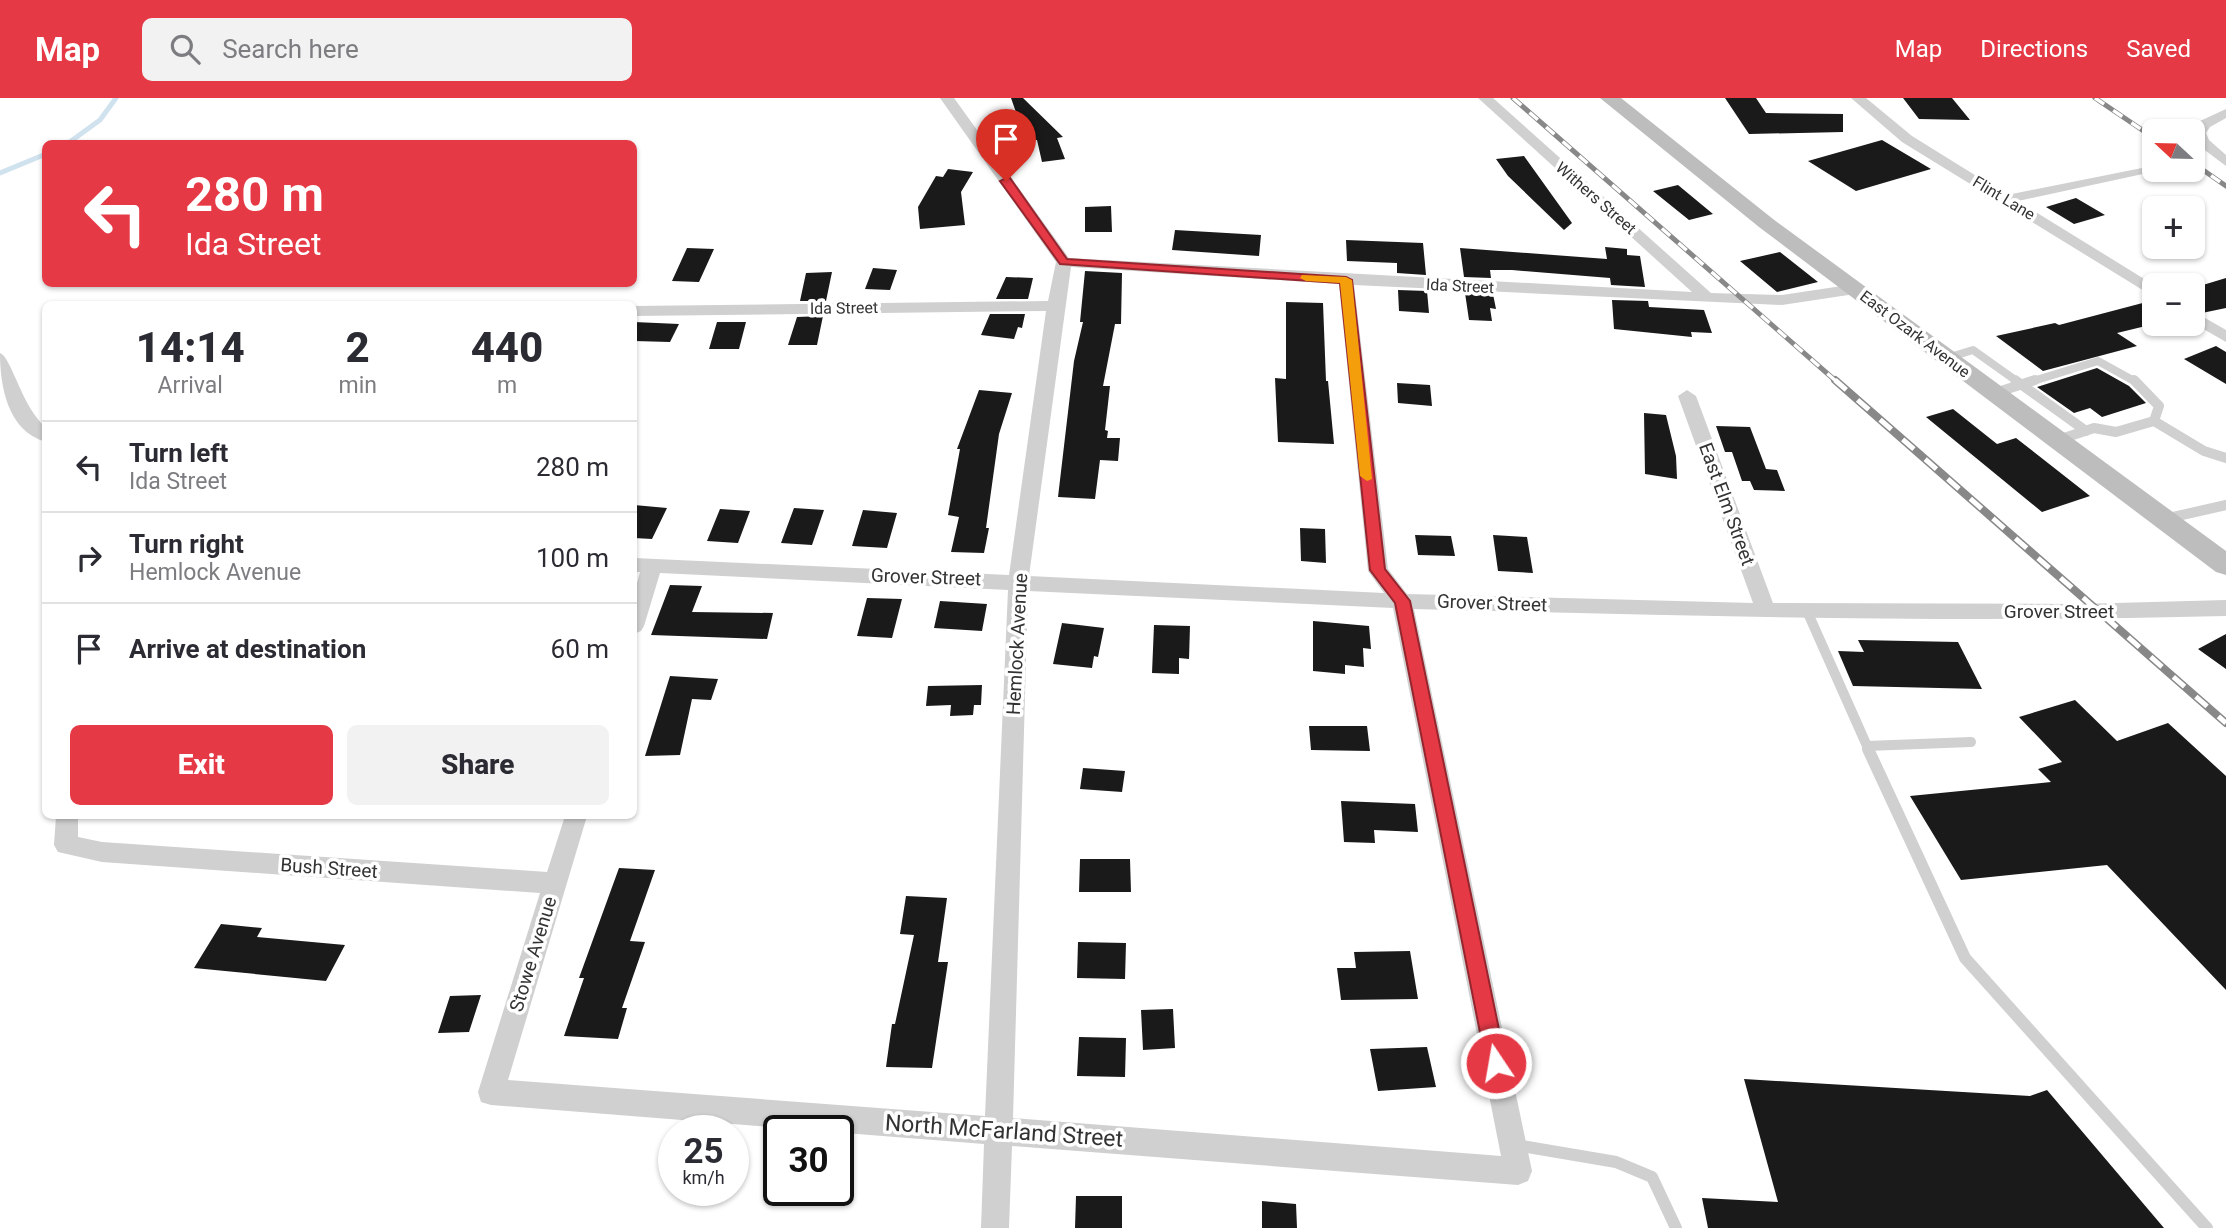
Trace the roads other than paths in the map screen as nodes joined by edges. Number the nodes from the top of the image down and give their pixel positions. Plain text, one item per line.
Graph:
1 (1485, 98) edge
2 (1609, 98) edge
3 (1858, 98) edge
4 (947, 99) edge
5 (2226, 113) edge
6 (2226, 162) edge
7 (2142, 170) edge
8 (2008, 199) junction
9 (1064, 262) junction
10 (1346, 280) junction
11 (2142, 284) edge
12 (1855, 289) junction
13 (1707, 298) junction
14 (1055, 306) junction
15 (637, 311) edge
16 (2205, 324) edge
17 (2226, 337) edge
18 (0, 358) edge
19 (1947, 358) junction
20 (2021, 385) junction
21 (1995, 393) junction
22 (1687, 396) dead end
23 (2154, 421) junction
24 (2086, 431) junction
25 (42, 434) edge
26 (2058, 440) junction
27 (2226, 458) edge
28 (2226, 505) edge
29 (2164, 519) junction
30 (643, 565) edge
31 (2226, 565) edge
32 (1018, 581) junction
33 (1402, 601) junction
34 (637, 606) edge
35 (2226, 608) edge
36 (1766, 611) junction
37 (1807, 611) junction
38 (1971, 742) dead end
39 (1867, 746) junction
40 (67, 819) edge
41 (575, 819) edge
42 (555, 883) junction
43 (491, 1092) joint
44 (999, 1131) junction
45 (1516, 1158) junction
46 (995, 1228) edge
47 (1676, 1228) edge
48 (2207, 1228) edge

1 - 13 street, Withers Street
2 - 12 main road, East Ozark Avenue
3 - 8 street, Flint Lane
4 - 9 street
5 - 6 street
7 - 8 street
8 - 11 street, Flint Lane
9 - 10 street, Ida Street
9 - 14 street, Hemlock Avenue
10 - 13 street, Ida Street
10 - 33 street
12 - 13 street, Ida Street
12 - 19 main road, East Ozark Avenue
14 - 15 street, Ida Street
14 - 32 street, Hemlock Avenue
16 - 17 street
18 - 25 street
19 - 20 lane
19 - 21 main road, East Ozark Avenue
20 - 21 lane
20 - 23 lane
20 - 24 lane
21 - 26 main road, East Ozark Avenue
22 - 36 street, East Elm Street
23 - 24 lane
23 - 27 lane
24 - 26 lane
26 - 29 main road, East Ozark Avenue
28 - 29 lane
29 - 31 main road, East Ozark Avenue
30 - 32 street, Grover Street
30 - 34 street
32 - 33 street, Grover Street
32 - 44 street, Hemlock Avenue
33 - 36 street, Grover Street
33 - 45 street
35 - 37 street, Grover Street
36 - 37 street, Grover Street
37 - 39 lane
38 - 39 lane
39 - 48 lane
40 - 42 street, Bush Street
41 - 42 street, Stowe Avenue
42 - 43 street, Stowe Avenue
43 - 44 street, North McFarland Street
44 - 45 street, North McFarland Street
44 - 46 street, Hemlock Avenue
45 - 47 lane

